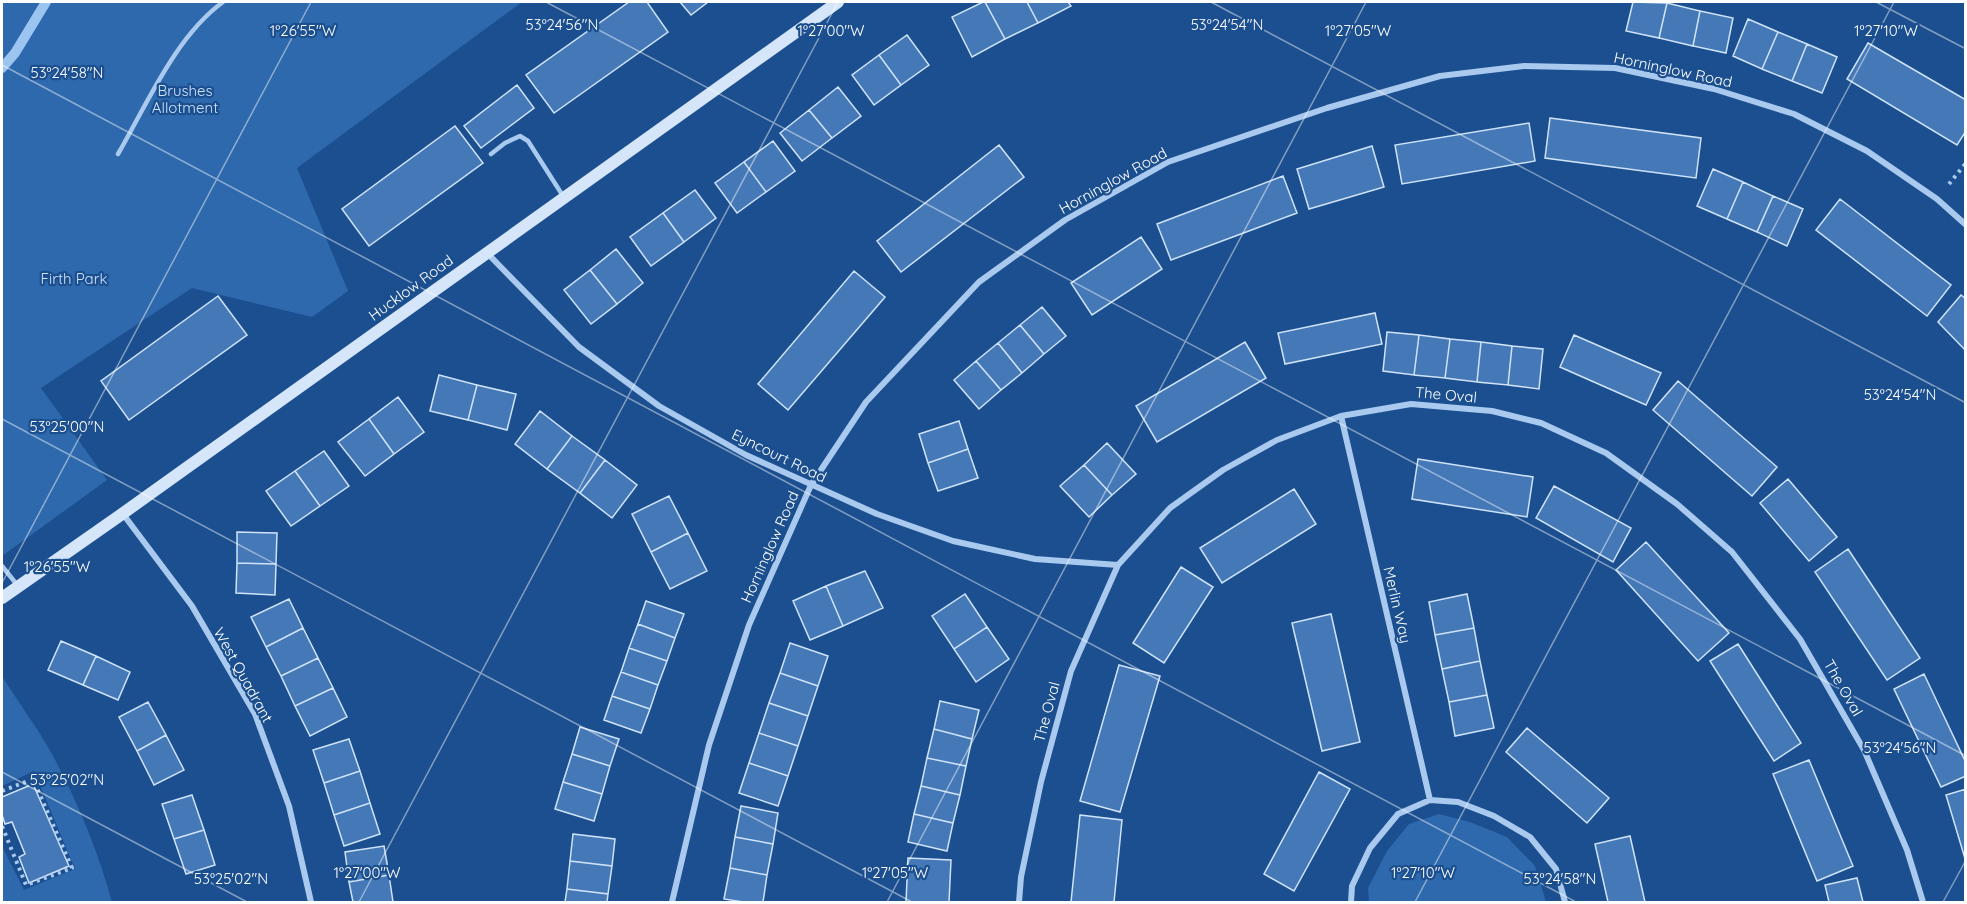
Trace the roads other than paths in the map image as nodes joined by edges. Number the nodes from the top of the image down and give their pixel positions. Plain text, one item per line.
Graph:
1 (223, 2) edge
2 (838, 2) edge
3 (118, 154) dead end
4 (491, 154) dead end
5 (564, 197) junction
6 (1965, 225) edge
7 (486, 252) junction
8 (1341, 416) junction
9 (811, 484) junction
10 (122, 514) junction
11 (1118, 564) junction
12 (2, 566) edge
13 (18, 586) junction
14 (2, 598) edge
15 (1430, 800) junction
16 (311, 903) edge
17 (672, 903) edge
18 (1020, 903) edge
19 (1352, 903) edge
20 (1565, 903) edge
21 (1923, 903) edge

1 - 3 lane
2 - 5 street, Hucklow Road
4 - 5 lane
5 - 7 street, Hucklow Road
6 - 9 street, Horninglow Road
7 - 9 street, Eyncourt Road
7 - 10 street, Hucklow Road
8 - 11 street, The Oval
8 - 15 street, Merlin Way
8 - 21 street, The Oval
9 - 11 street, Eyncourt Road
9 - 17 street, Horninglow Road
10 - 13 street, Hucklow Road
10 - 16 street, West Quadrant
11 - 18 street, The Oval
12 - 13 lane
13 - 14 street, Hucklow Road
15 - 19 street
15 - 20 street

